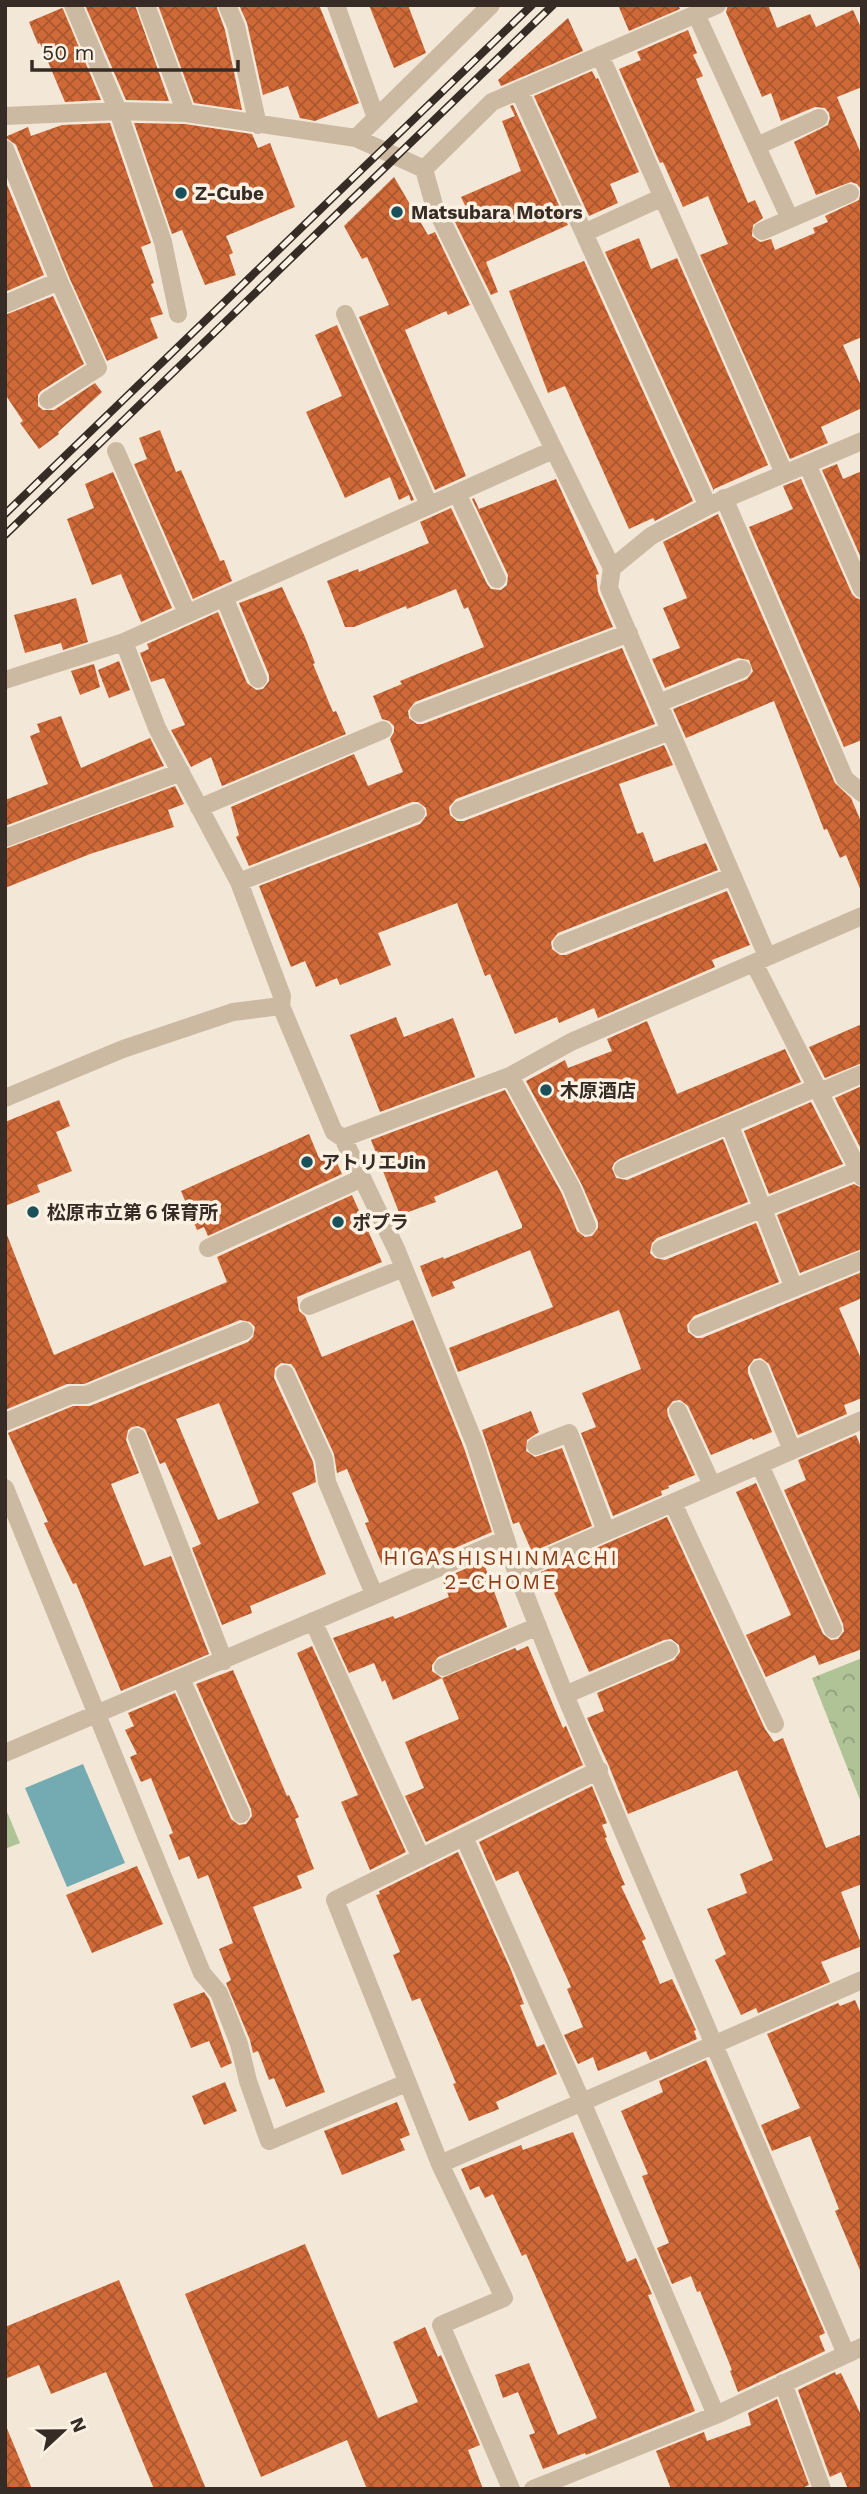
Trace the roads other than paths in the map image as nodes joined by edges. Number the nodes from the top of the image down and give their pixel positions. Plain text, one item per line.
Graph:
1 (73, 5) edge
2 (145, 5) edge
3 (227, 5) edge
4 (336, 5) edge
5 (491, 5) edge
6 (717, 5) edge
7 (696, 14) junction
8 (600, 55) junction
9 (519, 90) junction
10 (118, 111) junction
11 (186, 113) junction
12 (5, 116) edge
13 (376, 118) junction
14 (819, 118) dead end
15 (258, 125) junction
16 (356, 138) junction
17 (757, 146) junction
18 (5, 149) edge
19 (424, 169) junction
20 (850, 193) dead end
21 (663, 197) junction
22 (790, 219) junction
23 (762, 231) dead end
24 (584, 233) junction
25 (59, 281) junction
26 (5, 304) edge
27 (178, 314) dead end
28 (345, 314) dead end
29 (48, 400) dead end
30 (862, 441) edge
31 (553, 450) junction
32 (116, 452) dead end
33 (807, 464) junction
34 (784, 472) junction
35 (457, 493) junction
36 (716, 502) junction
37 (429, 505) junction
38 (612, 568) junction
39 (497, 579) dead end
40 (862, 589) edge
41 (224, 597) junction
42 (187, 613) junction
43 (629, 633) junction
44 (124, 642) junction
45 (742, 669) dead end
46 (258, 679) dead end
47 (5, 680) edge
48 (659, 703) junction
49 (419, 713) dead end
50 (383, 730) dead end
51 (670, 731) junction
52 (181, 772) junction
53 (862, 793) edge
54 (199, 808) junction
55 (460, 810) dead end
56 (416, 813) dead end
57 (5, 838) edge
58 (733, 876) junction
59 (239, 882) junction
60 (862, 916) edge
61 (562, 944) dead end
62 (760, 959) junction
63 (281, 1006) junction
64 (862, 1074) edge
65 (510, 1076) junction
66 (819, 1090) junction
67 (5, 1098) edge
68 (729, 1125) junction
69 (343, 1138) junction
70 (623, 1169) dead end
71 (860, 1174) edge
72 (362, 1178) junction
73 (763, 1208) junction
74 (587, 1226) dead end
75 (208, 1248) dead end
76 (660, 1249) dead end
77 (862, 1260) edge
78 (404, 1268) junction
79 (794, 1287) junction
80 (309, 1306) dead end
81 (698, 1327) dead end
82 (244, 1331) dead end
83 (759, 1369) dead end
84 (285, 1374) dead end
85 (678, 1410) dead end
86 (5, 1422) edge
87 (861, 1423) edge
88 (137, 1437) dead end
89 (536, 1446) dead end
90 (792, 1450) junction
91 (760, 1465) junction
92 (712, 1485) junction
93 (5, 1488) edge
94 (673, 1503) junction
95 (606, 1531) junction
96 (506, 1539) junction
97 (516, 1571) junction
98 (374, 1594) junction
99 (313, 1621) junction
100 (538, 1626) junction
101 (833, 1629) dead end
102 (669, 1650) dead end
103 (224, 1661) junction
104 (443, 1667) dead end
105 (181, 1679) junction
106 (565, 1695) junction
107 (98, 1715) junction
108 (775, 1724) dead end
109 (5, 1753) edge
110 (598, 1770) junction
111 (241, 1814) dead end
112 (464, 1837) junction
113 (421, 1858) junction
114 (862, 1980) edge
115 (714, 2043) junction
116 (406, 2083) junction
117 (582, 2102) junction
118 (440, 2164) junction
119 (854, 2350) edge
120 (783, 2383) junction
121 (716, 2415) junction
122 (511, 2489) edge
123 (533, 2489) edge
124 (822, 2489) edge

1 - 10 street
2 - 11 street
3 - 15 street
4 - 13 street
5 - 13 street
6 - 7 street
7 - 8 street
7 - 17 street
8 - 9 street
8 - 21 street
9 - 19 street
9 - 24 street
10 - 11 street
10 - 12 street
10 - 27 street
11 - 15 street
13 - 16 street
14 - 17 street
15 - 16 street
16 - 19 street
17 - 22 street
18 - 25 street
19 - 31 street
20 - 22 street
21 - 24 street
21 - 34 street
22 - 23 street
24 - 36 street
25 - 26 street
25 - 29 street
28 - 37 street
30 - 33 street
31 - 35 street
31 - 38 street
32 - 42 street
33 - 34 street
33 - 40 street
34 - 36 street
35 - 37 street
35 - 39 street
36 - 38 street
36 - 53 street
37 - 41 street
38 - 43 street
41 - 42 street
41 - 46 street
42 - 44 street
43 - 48 street
43 - 49 street
44 - 47 street
44 - 52 street
45 - 48 street
48 - 51 street
50 - 54 street
51 - 55 street
51 - 58 street
52 - 54 street
52 - 57 street
54 - 59 street
56 - 59 street
58 - 61 street
58 - 62 street
59 - 63 street
60 - 62 street
62 - 65 street
62 - 66 street
63 - 67 street
63 - 69 street
64 - 66 street
65 - 69 street
65 - 74 street
66 - 68 street
66 - 71 street
68 - 70 street
68 - 73 street
69 - 72 street
71 - 73 street
72 - 75 street
72 - 78 street
73 - 76 street
73 - 79 street
77 - 79 street
78 - 80 street
78 - 96 street
79 - 81 street
82 - 86 street
83 - 90 street
84 - 98 street
85 - 92 street
87 - 90 street
88 - 103 street
89 - 95 street
90 - 91 street
91 - 92 street
91 - 101 street
92 - 94 street
93 - 107 street
94 - 95 street
94 - 108 street
95 - 97 street
96 - 97 street
96 - 98 street
97 - 100 street
98 - 99 street
99 - 103 street
99 - 113 street
100 - 104 street
100 - 106 street
102 - 106 street
103 - 105 street
105 - 107 street
105 - 111 street
106 - 110 street
107 - 109 street
107 - 116 street
110 - 112 street
110 - 115 street
112 - 113 street
112 - 117 street
113 - 116 street
114 - 115 street
115 - 117 street
115 - 119 street
116 - 118 street
117 - 118 street
117 - 121 street
118 - 122 street
119 - 120 street
120 - 121 street
120 - 124 street
121 - 123 street

